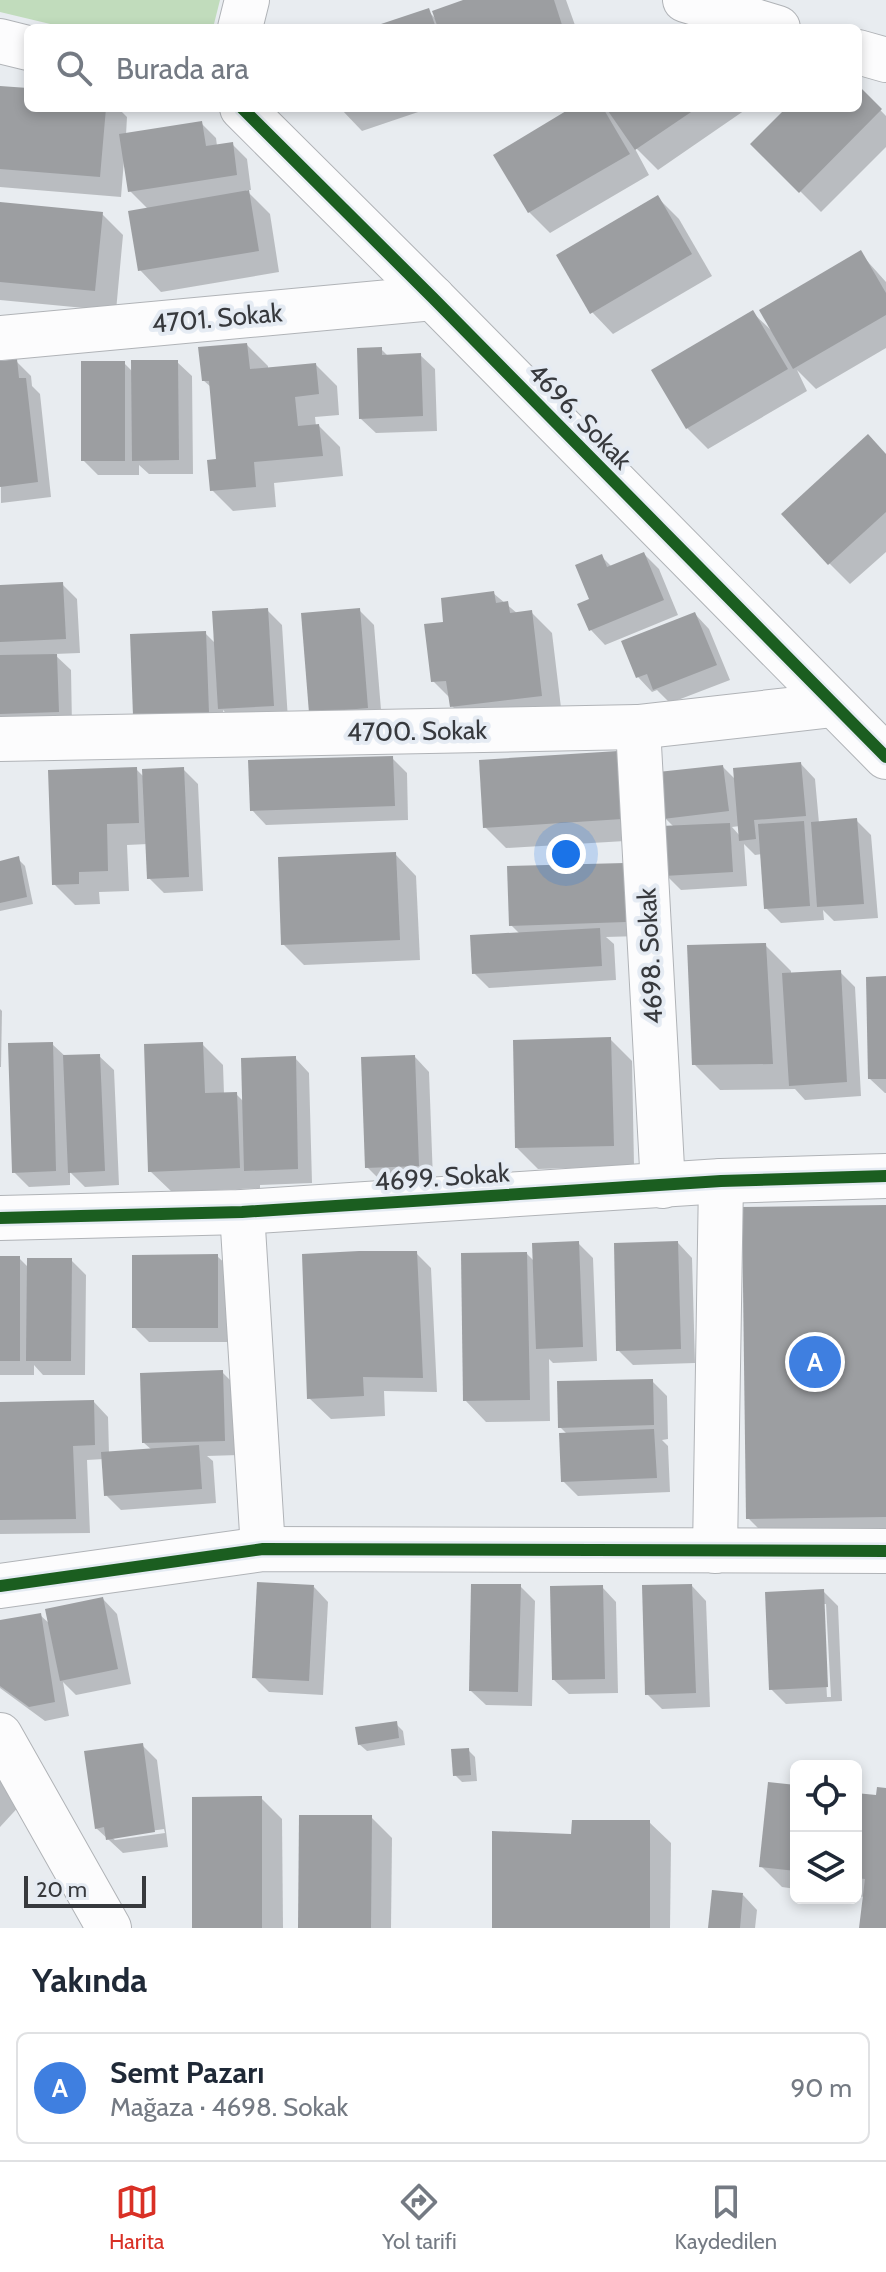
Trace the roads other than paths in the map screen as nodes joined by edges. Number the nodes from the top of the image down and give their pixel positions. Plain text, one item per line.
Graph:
1 (247, 0) edge
2 (685, 0) edge
3 (241, 24) edge
4 (765, 24) edge
5 (0, 41) edge
6 (24, 47) edge
7 (862, 53) edge
8 (886, 60) edge
9 (246, 112) edge
10 (433, 298) junction
11 (0, 338) edge
12 (833, 705) junction
13 (638, 727) junction
14 (0, 739) edge
15 (886, 757) edge
16 (886, 1176) edge
17 (721, 1181) junction
18 (663, 1186) junction
19 (242, 1212) junction
20 (0, 1218) edge
21 (263, 1549) junction
22 (715, 1551) junction
23 (886, 1551) edge
24 (0, 1586) edge
25 (0, 1735) edge
26 (109, 1928) edge

1 - 3 street
2 - 4 street
5 - 6 street
7 - 8 street
9 - 10 street, 4696. Sokak
10 - 11 street, 4701. Sokak
10 - 12 street, 4696. Sokak
12 - 13 street, 4700. Sokak
12 - 15 street, 4696. Sokak
13 - 14 street, 4700. Sokak
13 - 18 street, 4698. Sokak
16 - 17 street, 4699. Sokak
17 - 18 street, 4699. Sokak
17 - 22 street
18 - 19 street, 4699. Sokak
19 - 20 street, 4699. Sokak
19 - 21 street
21 - 22 street
21 - 24 street
22 - 23 street
25 - 26 street

